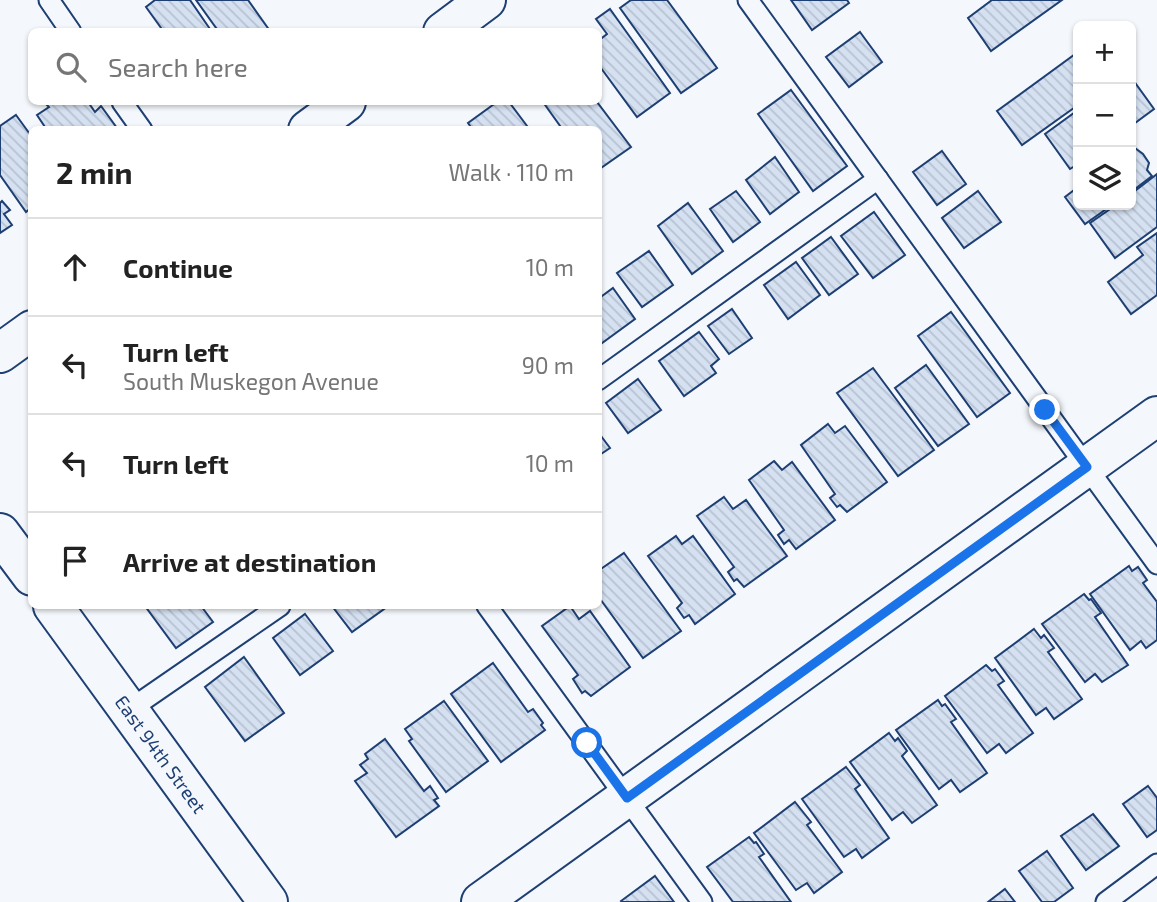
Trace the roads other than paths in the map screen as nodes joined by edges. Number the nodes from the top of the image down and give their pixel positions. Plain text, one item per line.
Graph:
1 (48, 0) edge
2 (486, 0) edge
3 (748, 0) edge
4 (68, 28) edge
5 (448, 28) edge
6 (124, 105) edge
7 (342, 105) edge
8 (139, 126) edge
9 (313, 126) edge
10 (878, 179) junction
11 (28, 333) edge
12 (0, 353) edge
13 (602, 377) edge
14 (1157, 416) edge
15 (1087, 467) junction
16 (0, 533) edge
17 (1157, 564) edge
18 (28, 571) edge
19 (55, 609) edge
20 (276, 609) edge
21 (489, 609) edge
22 (129, 710) junction
23 (627, 798) junction
24 (1157, 864) edge
25 (268, 902) edge
26 (481, 902) edge
27 (702, 902) edge
28 (1106, 902) edge

1 - 4 lane
2 - 5 street
3 - 10 lane
6 - 8 lane
7 - 9 street
10 - 13 lane
10 - 15 lane
11 - 12 street
14 - 15 street
15 - 17 lane
15 - 23 street
16 - 18 street
19 - 22 street, East 94th Street
20 - 22 lane
21 - 23 lane
22 - 25 street, East 94th Street
23 - 26 street
23 - 27 lane
24 - 28 lane

